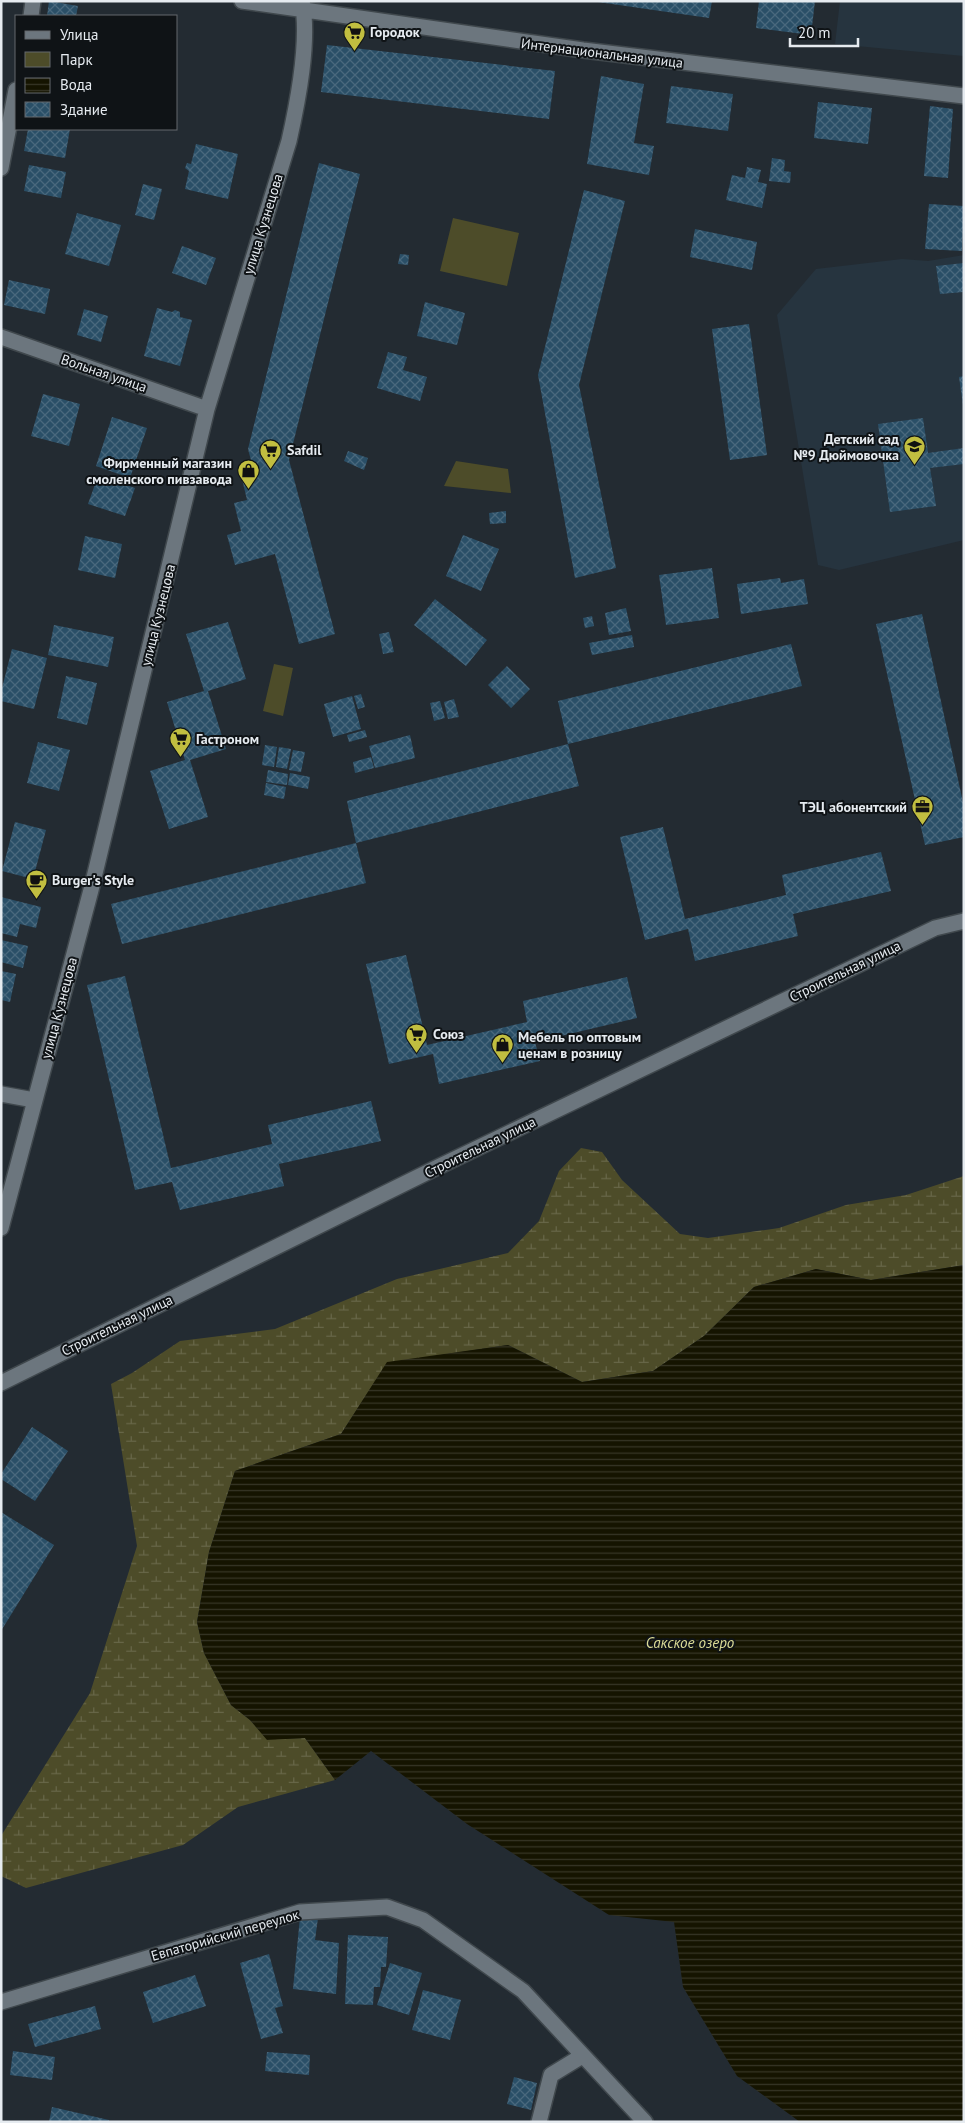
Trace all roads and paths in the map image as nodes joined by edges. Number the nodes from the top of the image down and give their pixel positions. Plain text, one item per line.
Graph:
1 (33, 1) edge
2 (242, 1) edge
3 (302, 5) edge
4 (30, 15) edge
5 (15, 95) edge
6 (964, 96) edge
7 (1, 168) edge
8 (1, 337) edge
9 (207, 409) junction
10 (964, 921) edge
11 (1, 1094) edge
12 (34, 1100) junction
13 (1, 1228) edge
14 (1, 1383) edge
15 (1, 2002) edge
16 (582, 2056) junction
17 (539, 2122) edge
18 (645, 2122) edge

1 - 4 street
2 - 3 street, Интернациональная улица
3 - 6 street, Интернациональная улица
3 - 9 street, улица Кузнецова
5 - 7 street
8 - 9 street, Вольная улица
9 - 12 street, улица Кузнецова
10 - 14 street, Строительная улица
11 - 12 street
12 - 13 street, улица Кузнецова
15 - 16 street, Евпаторийский переулок
16 - 17 street
16 - 18 street, Евпаторийский переулок

